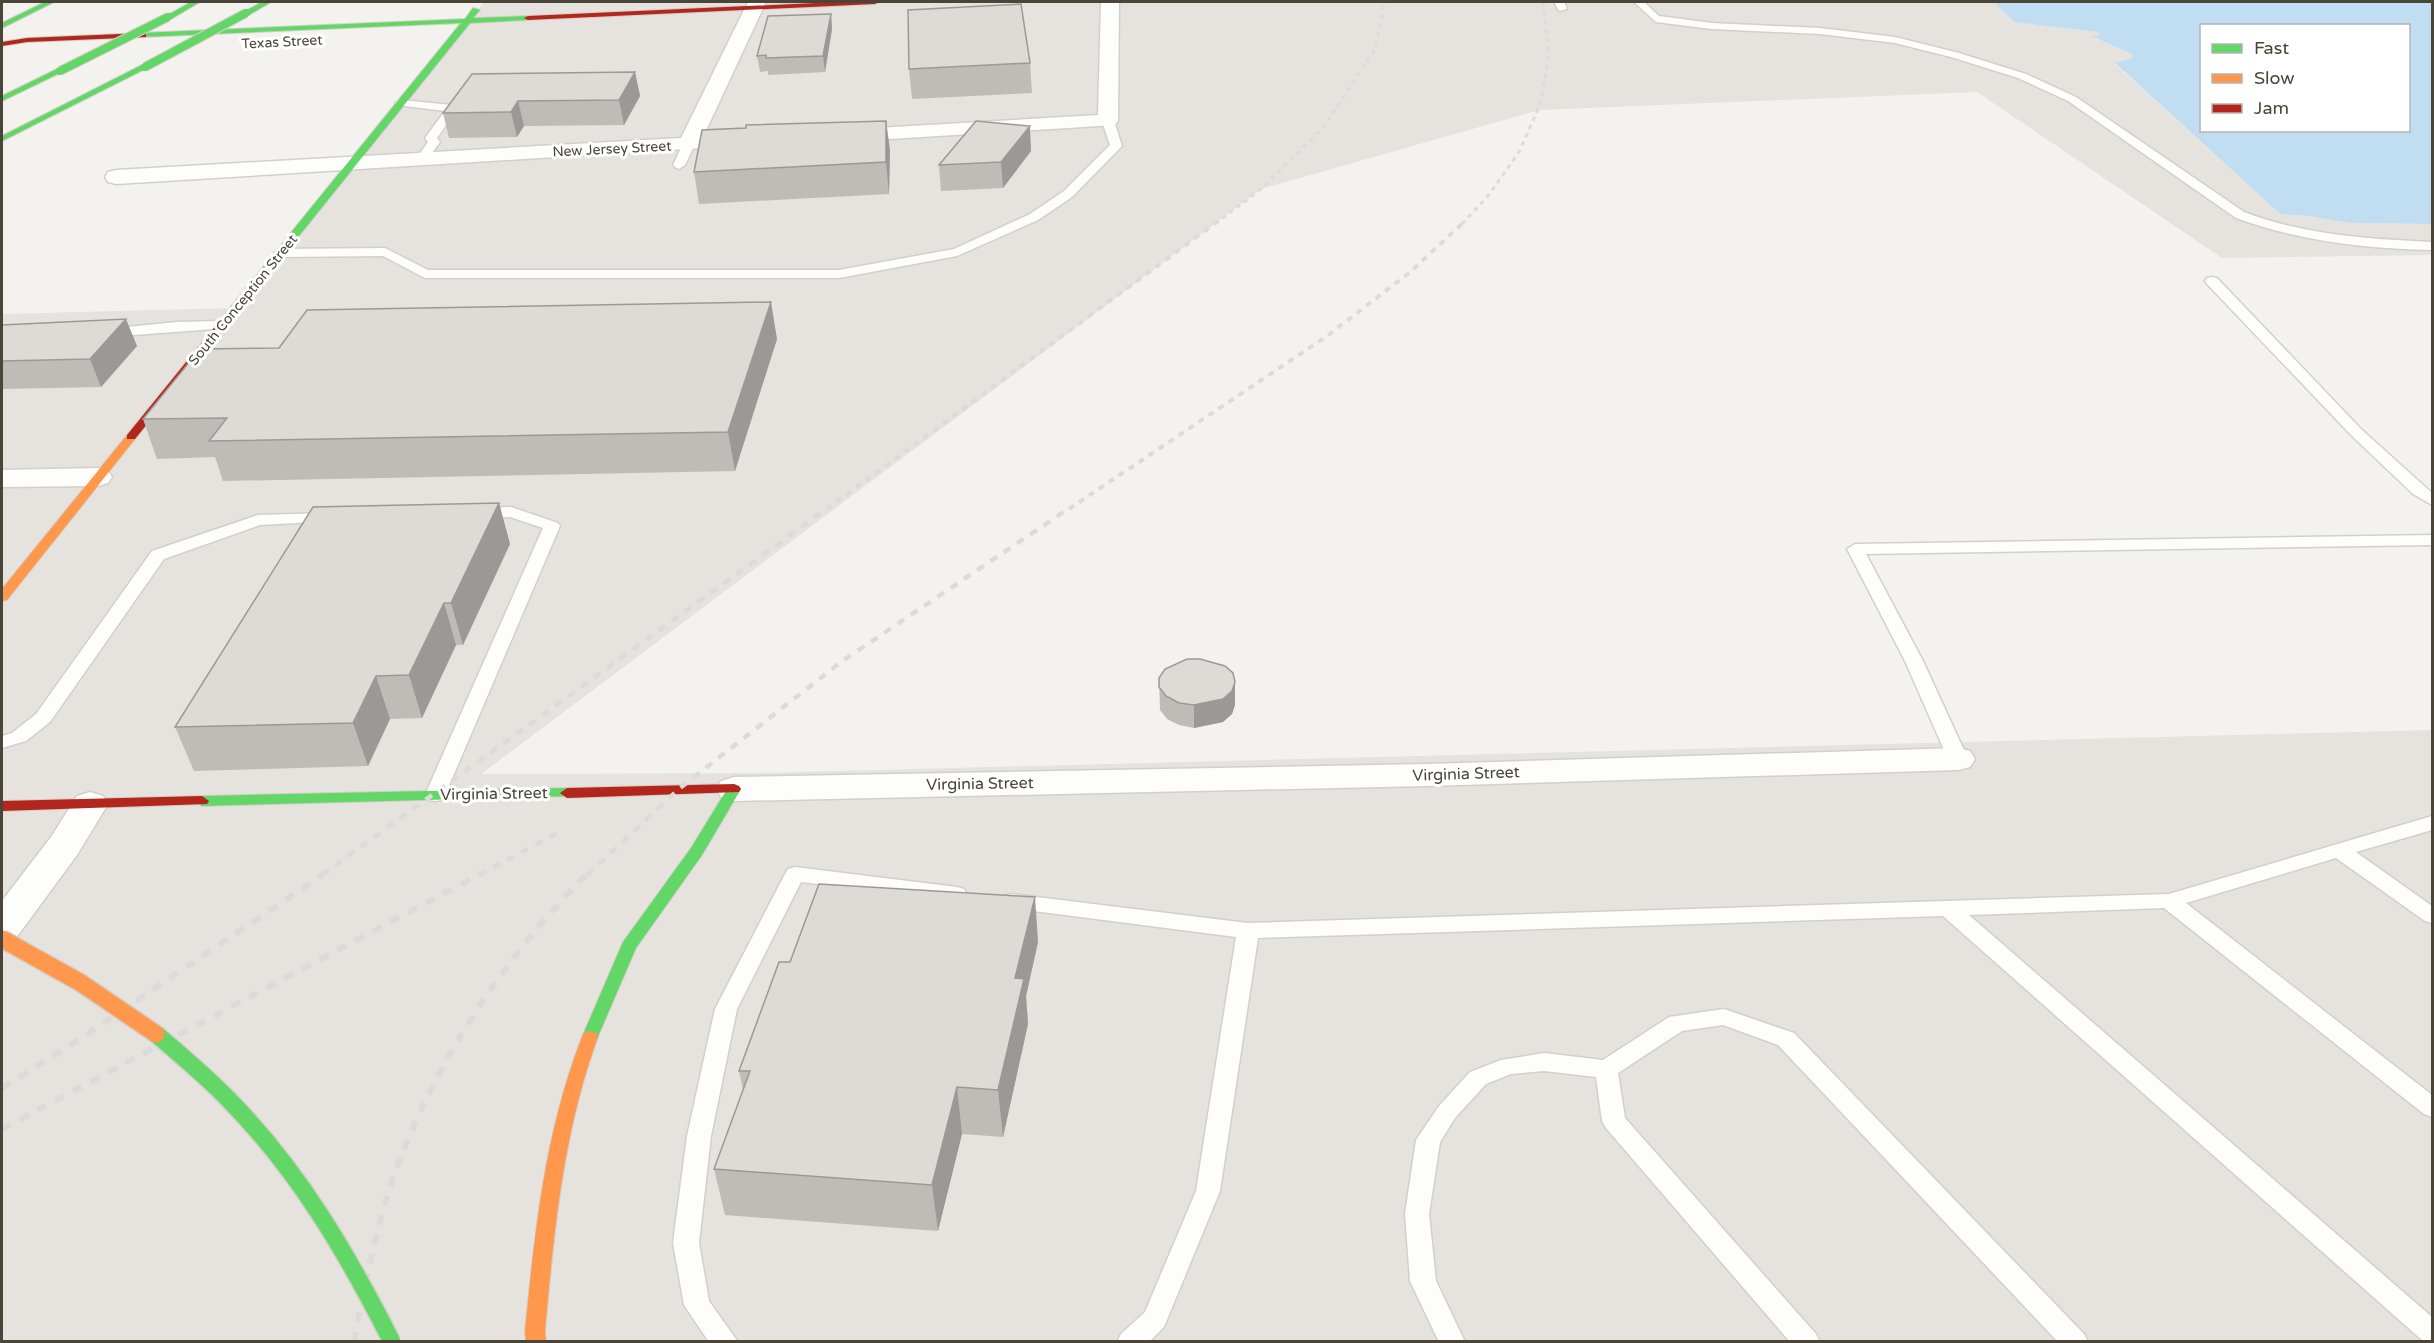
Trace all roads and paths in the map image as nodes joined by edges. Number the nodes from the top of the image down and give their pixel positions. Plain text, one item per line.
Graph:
1 (50, 2) edge
2 (196, 2) edge
3 (267, 2) edge
4 (483, 2) edge
5 (875, 2) edge
6 (1110, 2) edge
7 (1639, 2) edge
8 (756, 4) edge
9 (561, 16) junction
10 (467, 20) junction
11 (2, 26) edge
12 (456, 34) junction
13 (2, 44) edge
14 (2, 55) edge
15 (2, 99) edge
16 (401, 103) junction
17 (1108, 121) junction
18 (818, 137) edge
19 (2, 139) edge
20 (759, 141) edge
21 (690, 144) junction
22 (422, 159) junction
23 (353, 163) junction
24 (680, 165) dead end
25 (116, 177) dead end
26 (2433, 246) edge
27 (280, 253) junction
28 (2212, 281) dead end
29 (222, 325) junction
30 (88, 336) edge
31 (98, 477) junction
32 (2, 479) edge
33 (2433, 500) edge
34 (465, 514) edge
35 (350, 518) edge
36 (2433, 540) edge
37 (2, 597) edge
38 (2, 742) edge
39 (1958, 759) joint
40 (734, 789) junction
41 (435, 795) junction
42 (90, 804) junction
43 (2, 806) edge
44 (2433, 823) edge
45 (2340, 850) junction
46 (2169, 901) junction
47 (1948, 908) junction
48 (2433, 916) edge
49 (2, 928) edge
50 (1248, 931) junction
51 (2, 939) edge
52 (1606, 1069) junction
53 (2433, 1108) edge
54 (2433, 1333) edge
55 (1133, 1340) edge
56 (392, 1341) edge
57 (536, 1341) edge
58 (725, 1341) edge
59 (1452, 1341) edge
60 (1807, 1341) edge
61 (2075, 1341) edge

1 - 11 main road
2 - 15 main road, bridge
3 - 19 main road, bridge
4 - 10 main road, South Conception Street
5 - 8 main road, Texas Street
6 - 17 street
7 - 26 lane
8 - 9 main road, Texas Street
8 - 21 street
9 - 10 main road, Texas Street
9 - 12 main road, Texas Street
10 - 12 main road, South Conception Street
10 - 13 main road, Texas Street
12 - 14 main road, Texas Street
12 - 16 main road, South Conception Street
16 - 22 lane
16 - 23 main road, South Conception Street
17 - 18 street
17 - 27 lane
20 - 21 street, New Jersey Street
21 - 22 street, New Jersey Street
21 - 24 lane
22 - 23 street, New Jersey Street
23 - 25 street, New Jersey Street
23 - 27 main road, South Conception Street
27 - 29 main road, South Conception Street
28 - 33 lane
29 - 30 lane
29 - 31 main road, South Conception Street
31 - 32 street
31 - 37 main road, South Conception Street
34 - 41 lane
35 - 38 lane
36 - 39 lane
39 - 40 street, Virginia Street
40 - 41 main road, Virginia Street
40 - 57 main road
41 - 42 main road, Virginia Street
42 - 43 main road, Virginia Street
42 - 49 street
44 - 45 lane
45 - 46 lane
45 - 48 lane
46 - 47 lane
46 - 53 lane
47 - 50 lane
47 - 54 lane
50 - 55 lane
50 - 58 lane
51 - 56 main road, bridge
52 - 59 lane
52 - 60 lane
52 - 61 lane

